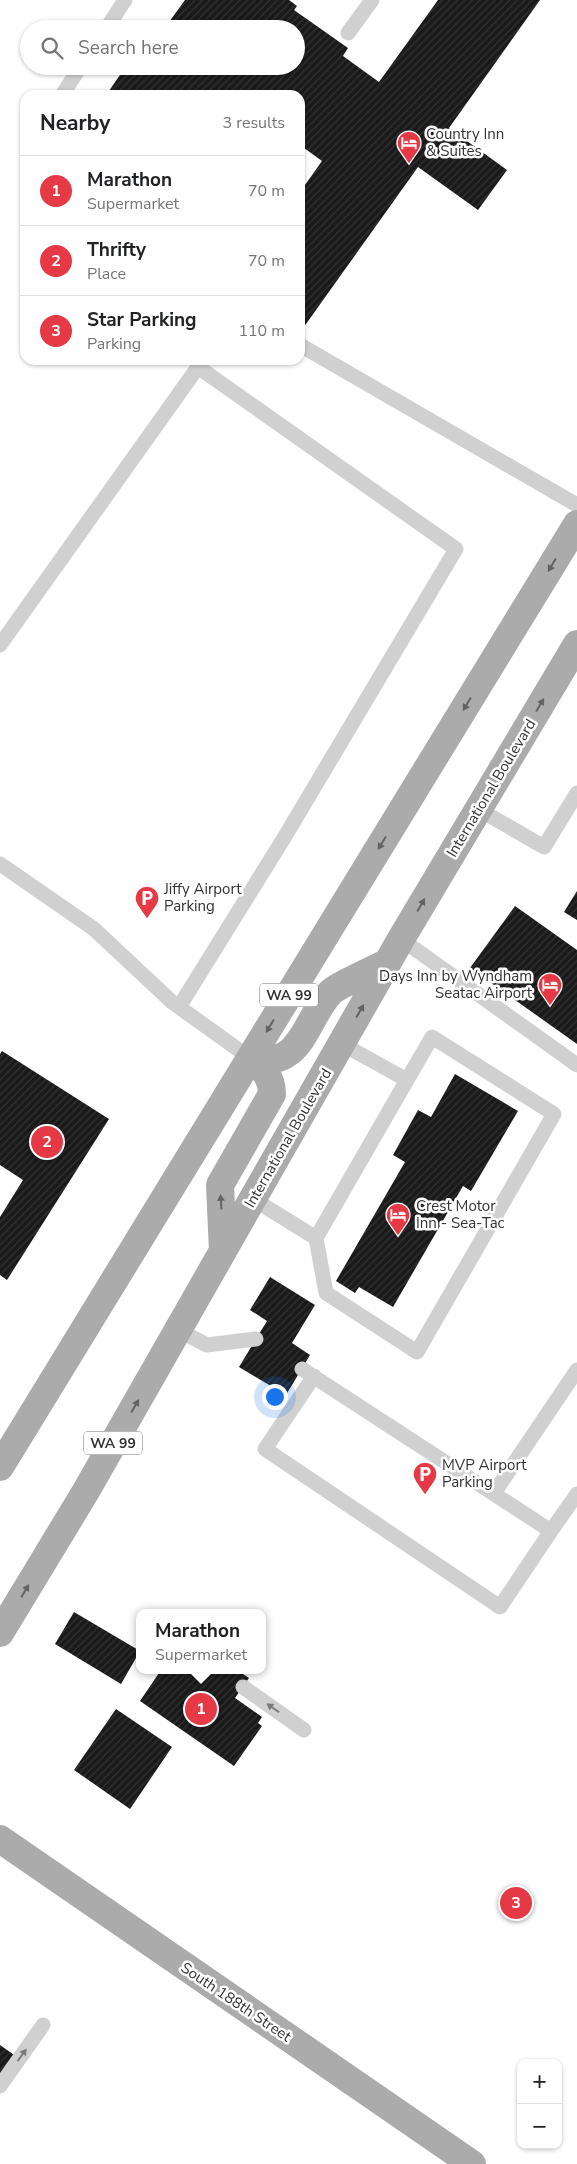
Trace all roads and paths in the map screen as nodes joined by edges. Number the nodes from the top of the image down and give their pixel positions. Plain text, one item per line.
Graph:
1 (125, 0) edge
2 (372, 0) edge
3 (112, 20) edge
4 (348, 33) dead end
5 (75, 75) edge
6 (65, 90) edge
7 (305, 349) edge
8 (577, 505) edge
9 (577, 524) edge
10 (577, 644) edge
11 (0, 645) edge
12 (577, 793) edge
13 (478, 809) junction
14 (0, 864) edge
15 (395, 951) junction
16 (179, 1007) junction
17 (342, 1044) junction
18 (250, 1058) junction
19 (577, 1065) edge
20 (407, 1080) junction
21 (253, 1199) junction
22 (316, 1238) junction
23 (224, 1251) junction
24 (178, 1330) junction
25 (256, 1340) dead end
26 (577, 1370) edge
27 (0, 1467) edge
28 (494, 1493) junction
29 (577, 1494) edge
30 (551, 1531) junction
31 (0, 1633) edge
32 (243, 1687) dead end
33 (304, 1730) dead end
34 (0, 1839) edge
35 (44, 2025) dead end
36 (0, 2086) edge
37 (472, 2164) edge

1 - 3 lane
2 - 4 lane
5 - 6 lane
7 - 8 lane
9 -> 18 main road, WA 99
13 -> 10 main road, International Boulevard / WA 99
11 - 16 lane
12 - 13 lane
15 -> 13 main road, International Boulevard / WA 99
14 - 16 lane
17 -> 15 main road, International Boulevard / WA 99
15 - 18 main road
15 - 19 lane
16 - 18 lane
17 - 20 lane
17 - 21 main road, International Boulevard / WA 99
23 -> 18 main road
18 - 27 main road, WA 99
20 - 22 lane
20 - 22 lane
21 - 22 lane
21 - 23 main road, International Boulevard / WA 99
23 - 24 main road, International Boulevard / WA 99
24 - 25 lane
31 -> 24 main road, International Boulevard / WA 99
26 - 28 lane
28 - 30 lane
28 - 30 lane
29 - 30 lane
33 -> 32 lane
34 - 37 main road, South 188th Street
36 -> 35 lane

